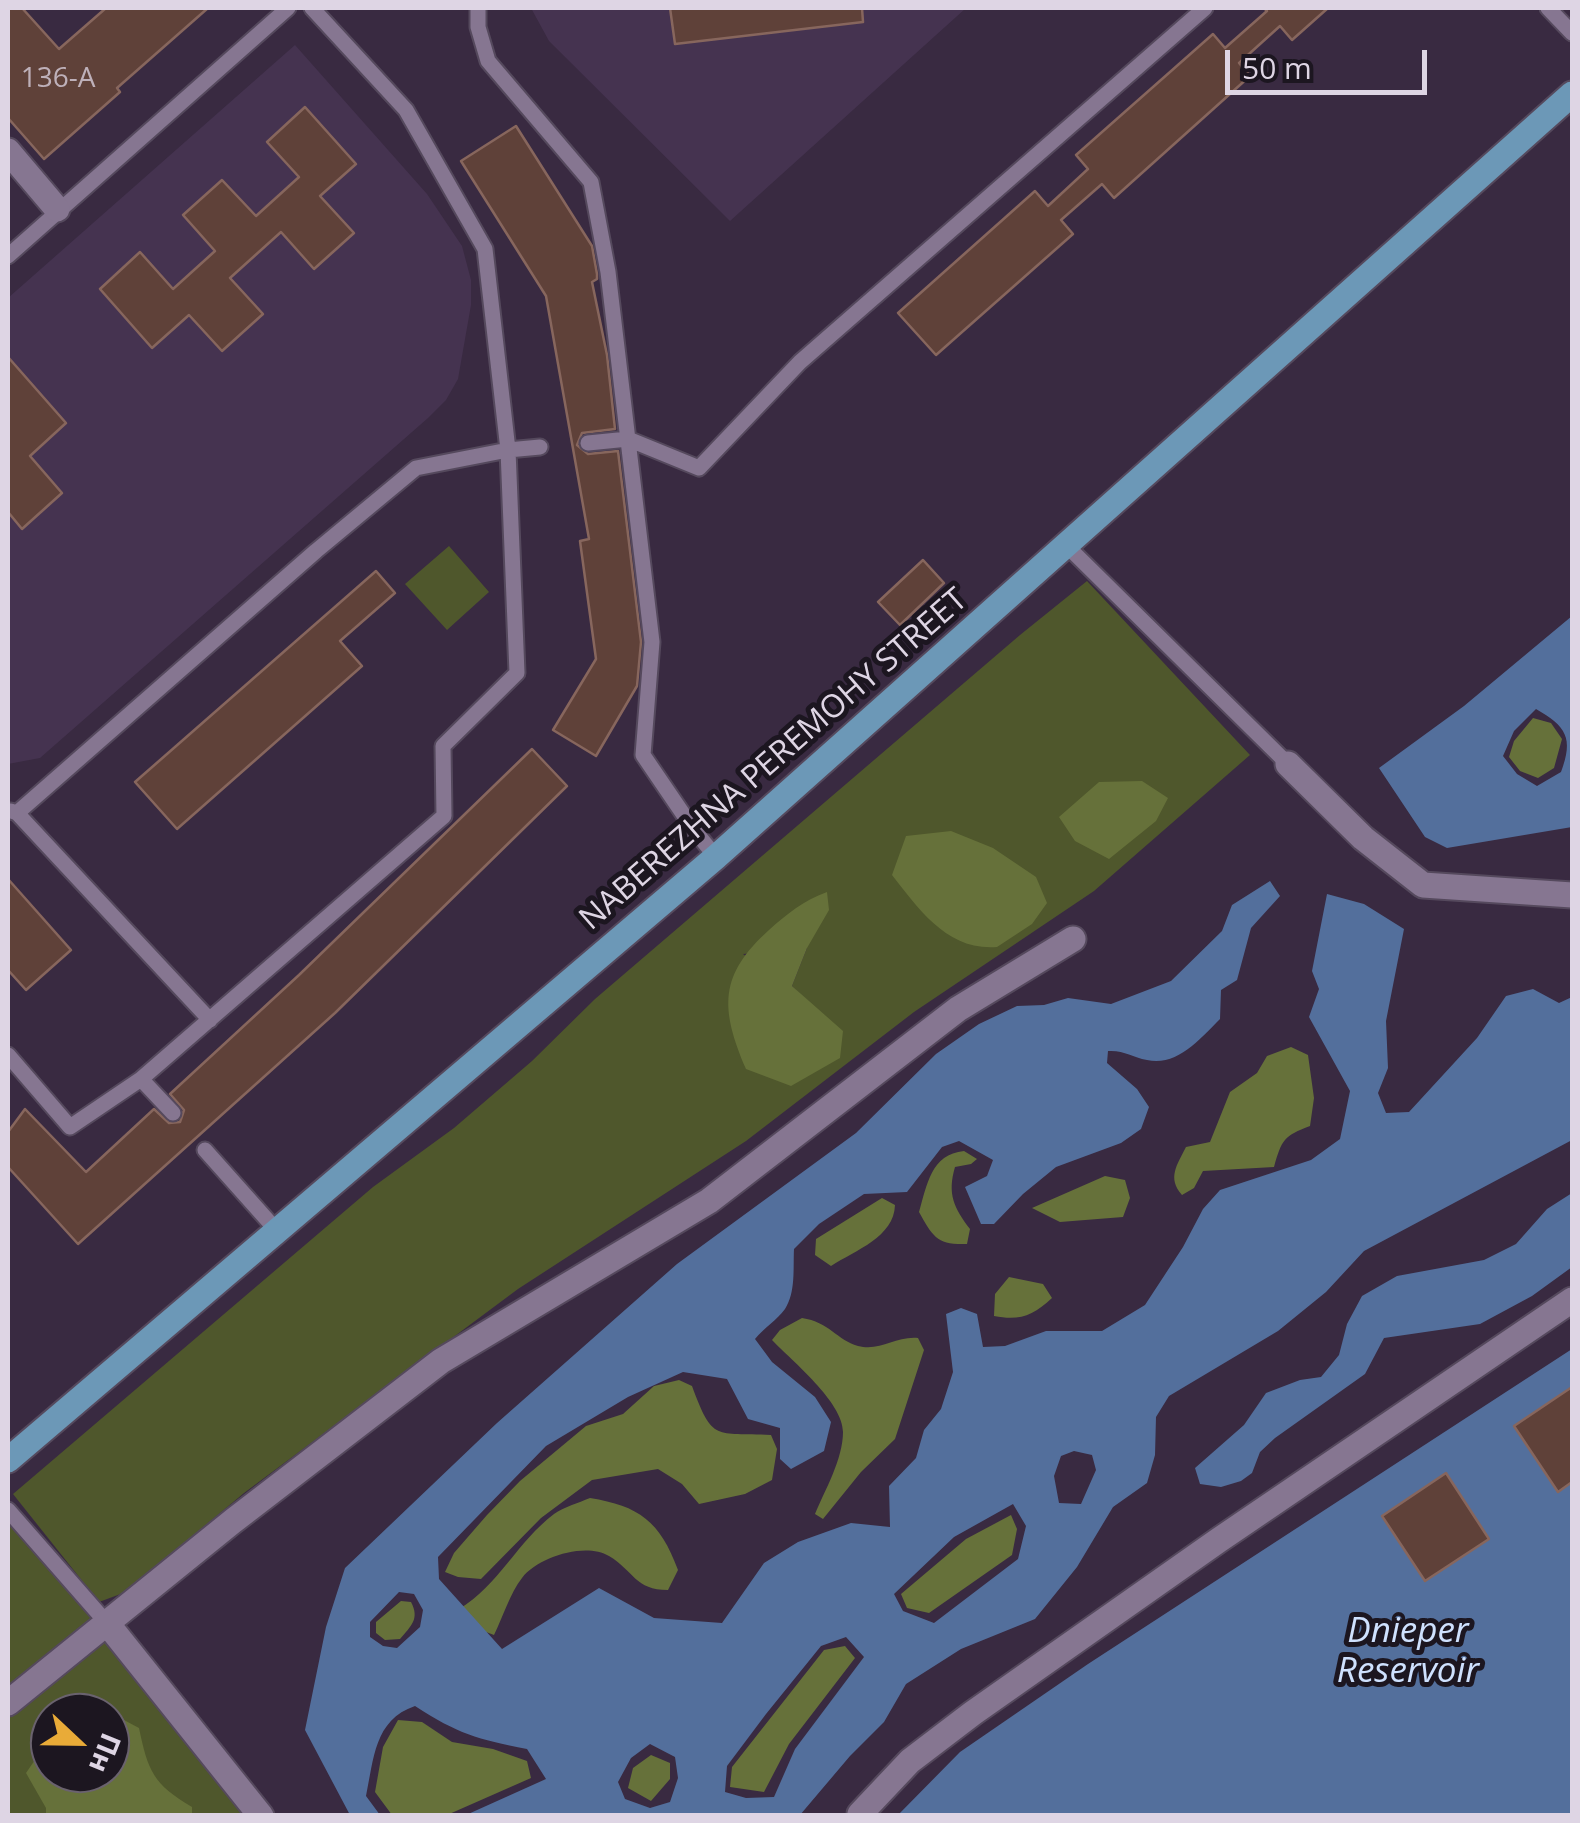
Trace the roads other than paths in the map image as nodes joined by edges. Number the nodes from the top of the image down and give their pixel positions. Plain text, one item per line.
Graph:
1 (288, 8) edge
2 (312, 8) edge
3 (478, 8) edge
4 (1205, 8) edge
5 (1548, 8) edge
6 (1572, 33) edge
7 (1572, 94) edge
8 (8, 151) edge
9 (57, 210) junction
10 (8, 256) edge
11 (628, 439) junction
12 (588, 443) dead end
13 (540, 447) dead end
14 (508, 450) junction
15 (1066, 546) junction
16 (1288, 764) joint
17 (12, 811) edge
18 (716, 856) junction
19 (1572, 895) edge
20 (1073, 940) dead end
21 (210, 1020) junction
22 (8, 1055) edge
23 (142, 1078) junction
24 (173, 1113) dead end
25 (206, 1150) dead end
26 (278, 1232) junction
27 (1572, 1300) edge
28 (8, 1460) edge
29 (8, 1510) edge
30 (106, 1622) junction
31 (8, 1703) edge
32 (860, 1814) edge
33 (261, 1816) edge

1 - 9 lane
2 - 14 lane
3 - 11 lane
4 - 11 lane
5 - 6 lane
7 - 15 main road, NABEREZHNA PEREMOHY STREET
8 - 9 street
9 - 10 lane
11 - 12 lane
11 - 18 lane
13 - 14 lane
14 - 17 lane
14 - 21 lane
15 - 16 lane
15 - 18 main road, NABEREZHNA PEREMOHY STREET
16 - 19 street
17 - 21 lane
18 - 26 main road, NABEREZHNA PEREMOHY STREET
20 - 30 street
21 - 23 lane
22 - 23 lane
23 - 24 lane
25 - 26 lane
26 - 28 main road, NABEREZHNA PEREMOHY STREET
27 - 32 street
29 - 30 lane
30 - 31 street
30 - 33 street

